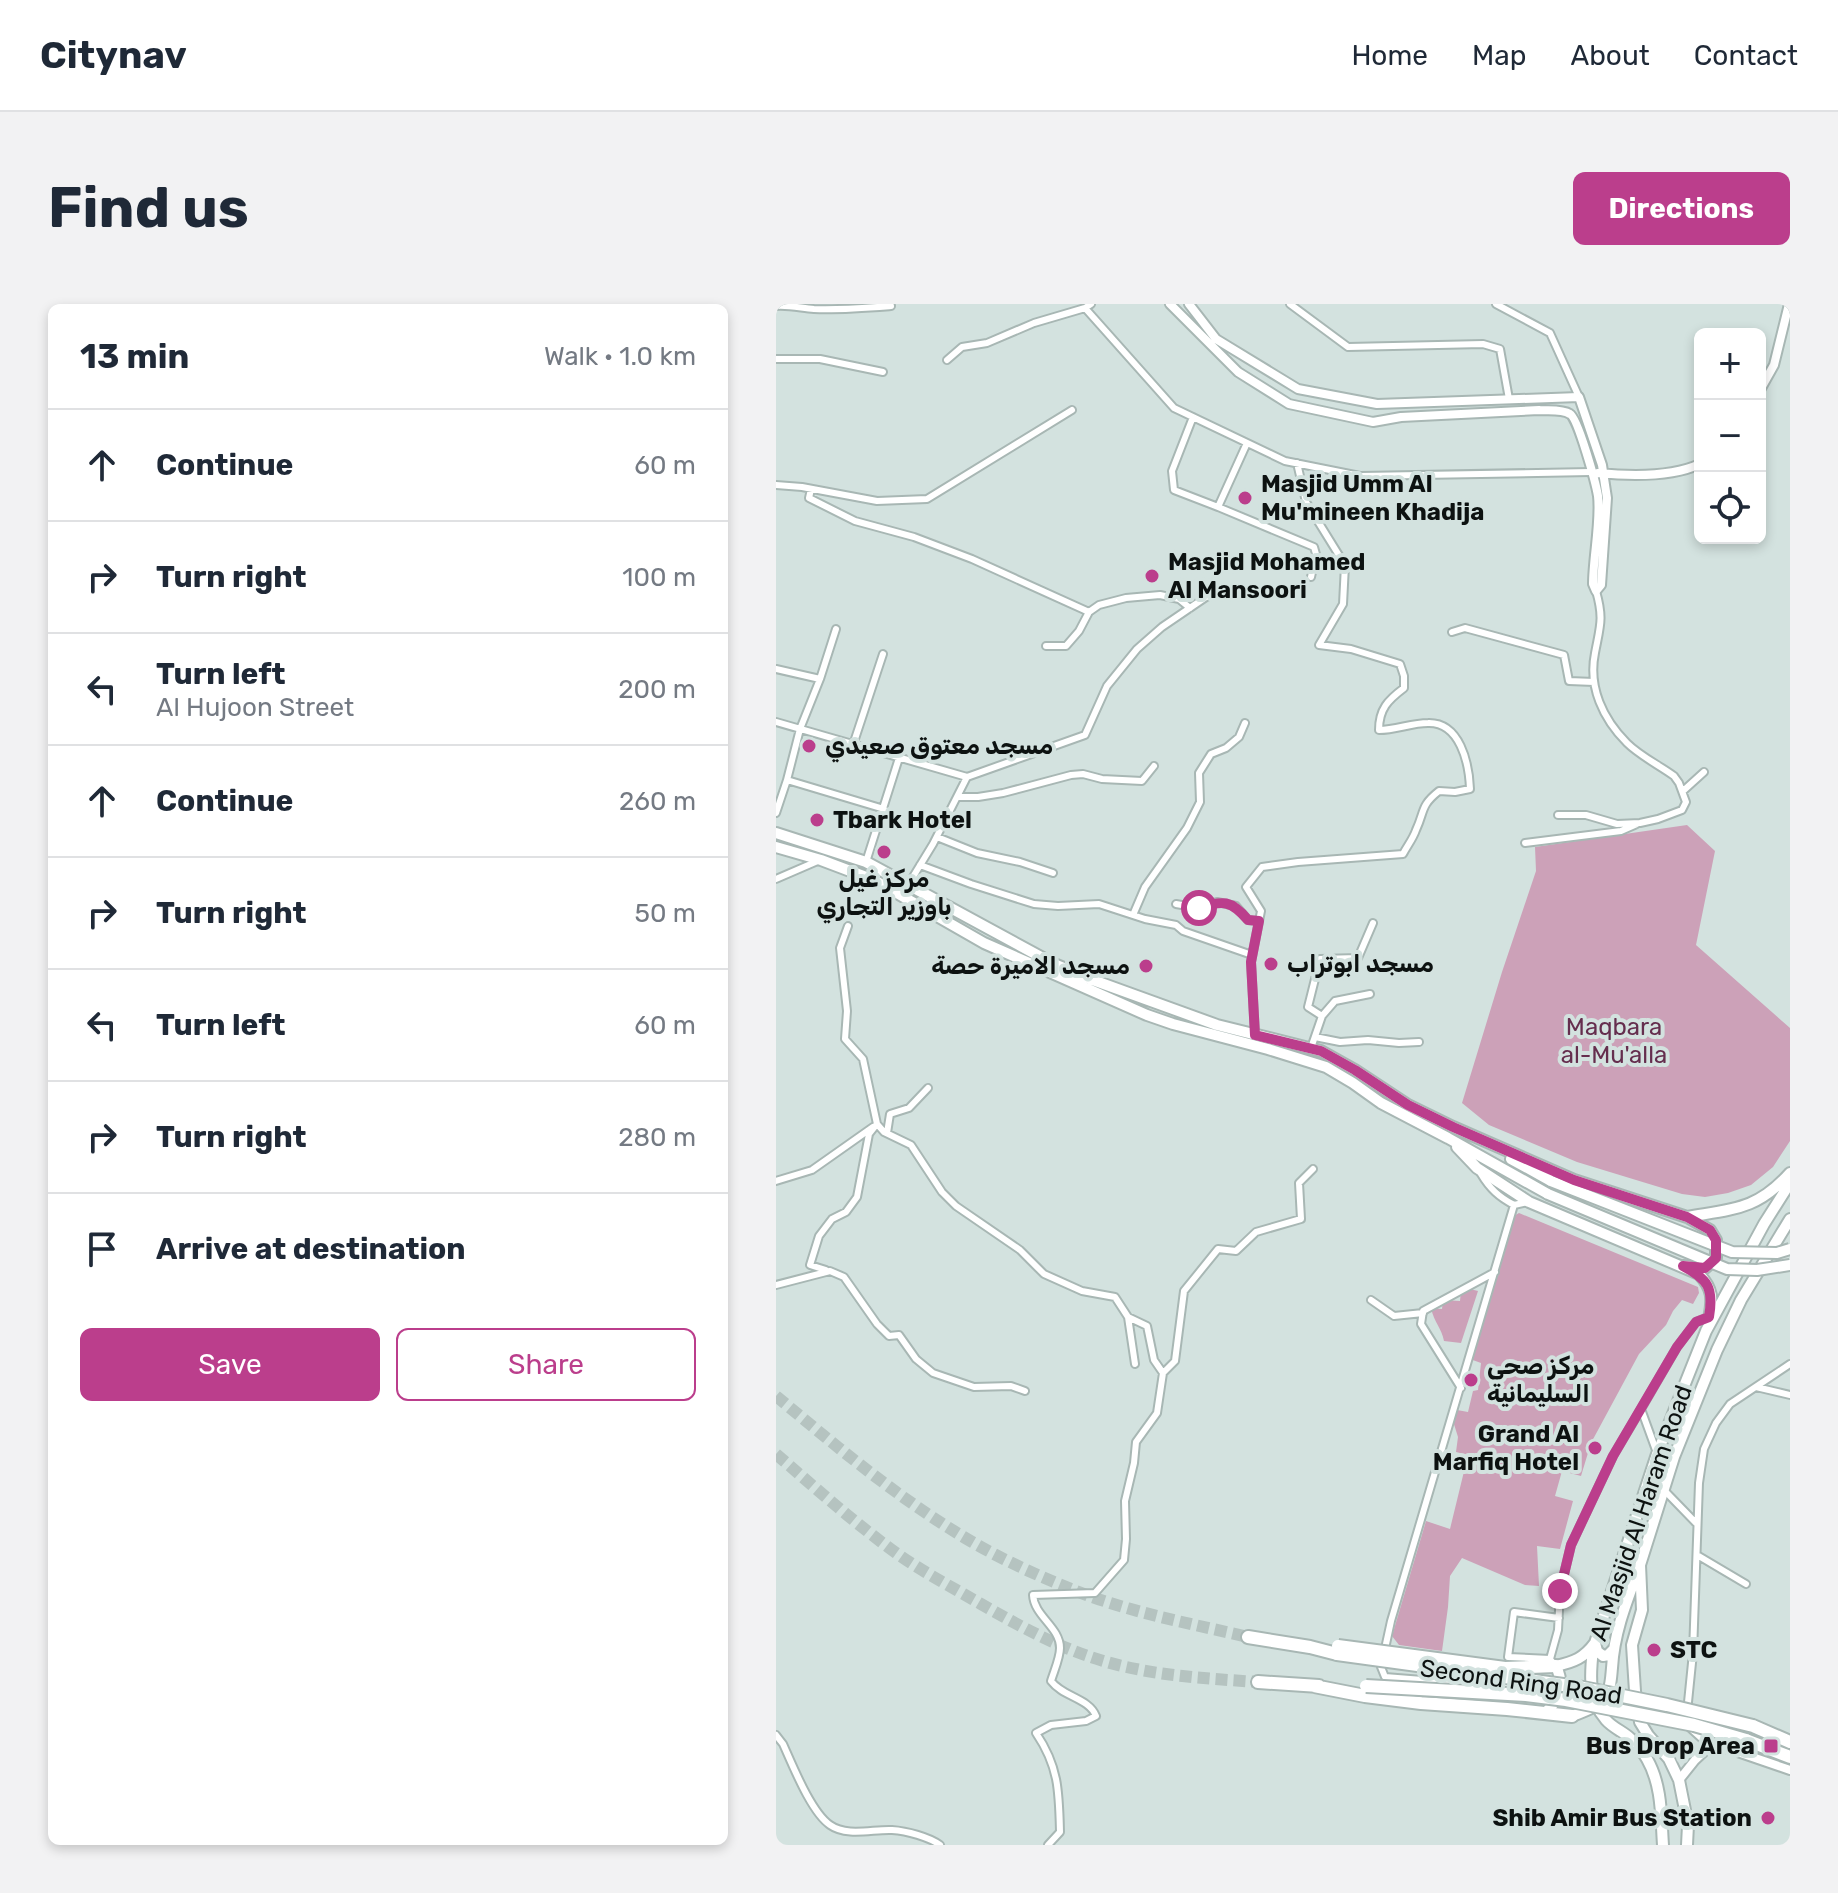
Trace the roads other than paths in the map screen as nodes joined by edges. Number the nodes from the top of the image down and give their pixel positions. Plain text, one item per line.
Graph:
1 (1170, 304) edge
2 (1189, 304) edge
3 (1290, 304) edge
4 (1496, 304) edge
5 (1789, 304) edge
6 (776, 306) edge
7 (891, 306) edge
8 (1088, 306) edge
9 (776, 359) edge
10 (947, 360) dead end
11 (883, 372) dead end
12 (1766, 379) edge
13 (1566, 397) junction
14 (1579, 397) junction
15 (1509, 399) junction
16 (1072, 410) dead end
17 (1571, 414) junction
18 (1193, 417) junction
19 (1247, 443) junction
20 (1297, 463) junction
21 (1694, 467) edge
22 (1591, 472) junction
23 (1603, 474) junction
24 (776, 485) edge
25 (811, 489) junction
26 (1218, 507) junction
27 (1311, 577) dead end
28 (1232, 591) dead end
29 (1596, 591) junction
30 (1190, 608) junction
31 (1089, 612) junction
32 (836, 629) dead end
33 (1452, 632) dead end
34 (1046, 646) dead end
35 (883, 654) dead end
36 (776, 669) edge
37 (820, 679) junction
38 (1594, 682) junction
39 (776, 722) edge
40 (1245, 723) dead end
41 (800, 729) junction
42 (853, 745) junction
43 (899, 758) junction
44 (1154, 766) dead end
45 (1704, 772) dead end
46 (967, 777) junction
47 (787, 780) junction
48 (1683, 791) junction
49 (958, 797) junction
50 (884, 809) junction
51 (776, 813) edge
52 (1558, 815) dead end
53 (1640, 823) junction
54 (776, 833) edge
55 (937, 837) junction
56 (1525, 843) dead end
57 (776, 847) edge
58 (821, 860) junction
59 (866, 862) junction
60 (920, 865) junction
61 (1053, 873) dead end
62 (776, 879) edge
63 (908, 885) junction
64 (1176, 904) dead end
65 (1133, 915) junction
66 (1259, 921) junction
67 (1373, 923) dead end
68 (848, 926) dead end
69 (1252, 955) junction
70 (1370, 994) dead end
71 (1322, 1016) junction
72 (1255, 1035) junction
73 (1315, 1037) junction
74 (1419, 1042) dead end
75 (1311, 1049) junction
76 (928, 1088) dead end
77 (877, 1124) junction
78 (887, 1133) junction
79 (1451, 1133) junction
80 (1477, 1168) junction
81 (1313, 1169) dead end
82 (1790, 1173) edge
83 (776, 1181) edge
84 (1790, 1183) edge
85 (1529, 1202) junction
86 (1514, 1205) junction
87 (1687, 1217) junction
88 (1790, 1219) edge
89 (1790, 1249) edge
90 (1790, 1265) edge
91 (1683, 1266) junction
92 (830, 1271) junction
93 (1495, 1272) junction
94 (776, 1285) edge
95 (1371, 1300) dead end
96 (1423, 1313) junction
97 (1128, 1317) junction
98 (1709, 1317) junction
99 (1706, 1331) junction
100 (1135, 1364) dead end
101 (1790, 1364) edge
102 (1163, 1373) junction
103 (1756, 1387) junction
104 (1461, 1388) junction
105 (1025, 1391) dead end
106 (1790, 1395) edge
107 (1641, 1409) junction
108 (1657, 1454) junction
109 (1664, 1490) junction
110 (1697, 1524) junction
111 (1697, 1555) junction
112 (1640, 1565) junction
113 (1746, 1584) dead end
114 (1559, 1618) junction
115 (1248, 1637) tunnel mouth
116 (1595, 1643) junction
117 (1337, 1650) junction
118 (1613, 1650) junction
119 (1553, 1662) junction
120 (1258, 1682) tunnel mouth
121 (1365, 1691) junction
122 (1560, 1691) junction
123 (1596, 1704) junction
124 (1545, 1713) junction
125 (1572, 1716) junction
126 (1607, 1721) junction
127 (776, 1735) edge
128 (1790, 1742) edge
129 (1710, 1746) junction
130 (1790, 1757) edge
131 (1790, 1770) edge
132 (1679, 1780) junction
133 (940, 1845) edge
134 (1048, 1845) edge
135 (1663, 1845) edge
136 (1687, 1845) edge

1 - 17 street
2 - 15 street
3 - 15 street
4 - 14 street
5 - 12 street
6 - 7 street
8 - 10 street
8 - 18 street
9 - 11 street
13 - 14 street
13 - 15 street
13 - 17 street
14 - 23 street
16 - 25 street
17 - 22 street
18 - 19 street
18 - 26 street
19 - 20 street
19 - 26 street
20 - 22 street
20 - 66 street
21 - 23 street
22 - 23 street
22 - 29 street
23 - 29 street
24 - 25 street
25 - 31 street
26 - 27 street
28 - 30 street
29 - 38 street
30 - 31 street
30 - 46 street
31 - 34 street
32 - 37 street
33 - 38 street
35 - 42 street
36 - 37 street
37 - 41 street
38 - 48 street
39 - 41 street
40 - 65 street
41 - 42 street
41 - 47 street
42 - 43 street
43 - 46 street
43 - 50 street
44 - 49 street
45 - 48 street
46 - 49 street
47 - 50 street
47 - 51 street
48 - 53 street
49 - 55 street
50 - 59 street
52 - 53 street
53 - 56 street
54 - 59 main road
55 - 60 street
55 - 61 street
57 - 58 main road
58 - 62 street
58 - 79 main road
59 - 63 main road
60 - 63 street
60 - 65 street
63 - 72 main road
64 - 66 street
65 - 69 street
66 - 69 street
67 - 71 street
68 - 77 street
69 - 72 street
70 - 71 street
71 - 73 street
72 - 75 main road
73 - 74 street
73 - 75 street
75 - 79 main road
76 - 78 street
77 - 78 street
77 - 83 street
77 - 92 street
78 - 97 street
79 - 80 main road
79 - 87 main road
79 - 89 main road, bridge
79 - 90 main road, bridge
80 - 85 main road
80 - 86 street
81 - 102 street
82 - 87 main road
84 - 99 main road, Al Masjid Al Haram Road
85 - 86 street
85 - 91 main road
86 - 93 street
87 - 91 main road
88 - 109 main road, Al Masjid Al Haram Road
91 - 98 main road
92 - 94 street
92 - 105 street
93 - 96 street
93 - 104 street
95 - 96 street
96 - 104 street
97 - 100 street
97 - 102 street
98 - 99 main road
98 - 107 street
99 - 108 main road, Al Masjid Al Haram Road
101 - 103 street
102 - 134 street
103 - 106 street
103 - 110 street
104 - 122 street
107 - 108 street
107 - 114 street
108 - 116 main road, Al Masjid Al Haram Road
109 - 110 street
109 - 112 main road, Al Masjid Al Haram Road
110 - 111 street
111 - 113 street
111 - 129 street
112 - 118 main road, Al Masjid Al Haram Road
112 - 132 main road
114 - 119 street
114 - 119 street
115 - 117 highway, Second Ring Road
116 - 118 main road
116 - 119 main road
116 - 123 main road, Al Masjid Al Haram Road
117 - 119 highway, bridge
117 - 128 highway, Second Ring Road, bridge
118 - 123 main road, Al Masjid Al Haram Road
119 - 122 main road
120 - 121 highway, Second Ring Road
121 - 124 highway
121 - 130 highway, Second Ring Road, bridge
122 - 124 main road
123 - 125 main road
123 - 126 main road, Al Masjid Al Haram Road
124 - 125 highway
125 - 126 main road
126 - 135 main road
127 - 133 street
129 - 131 street
129 - 132 street
132 - 136 main road

